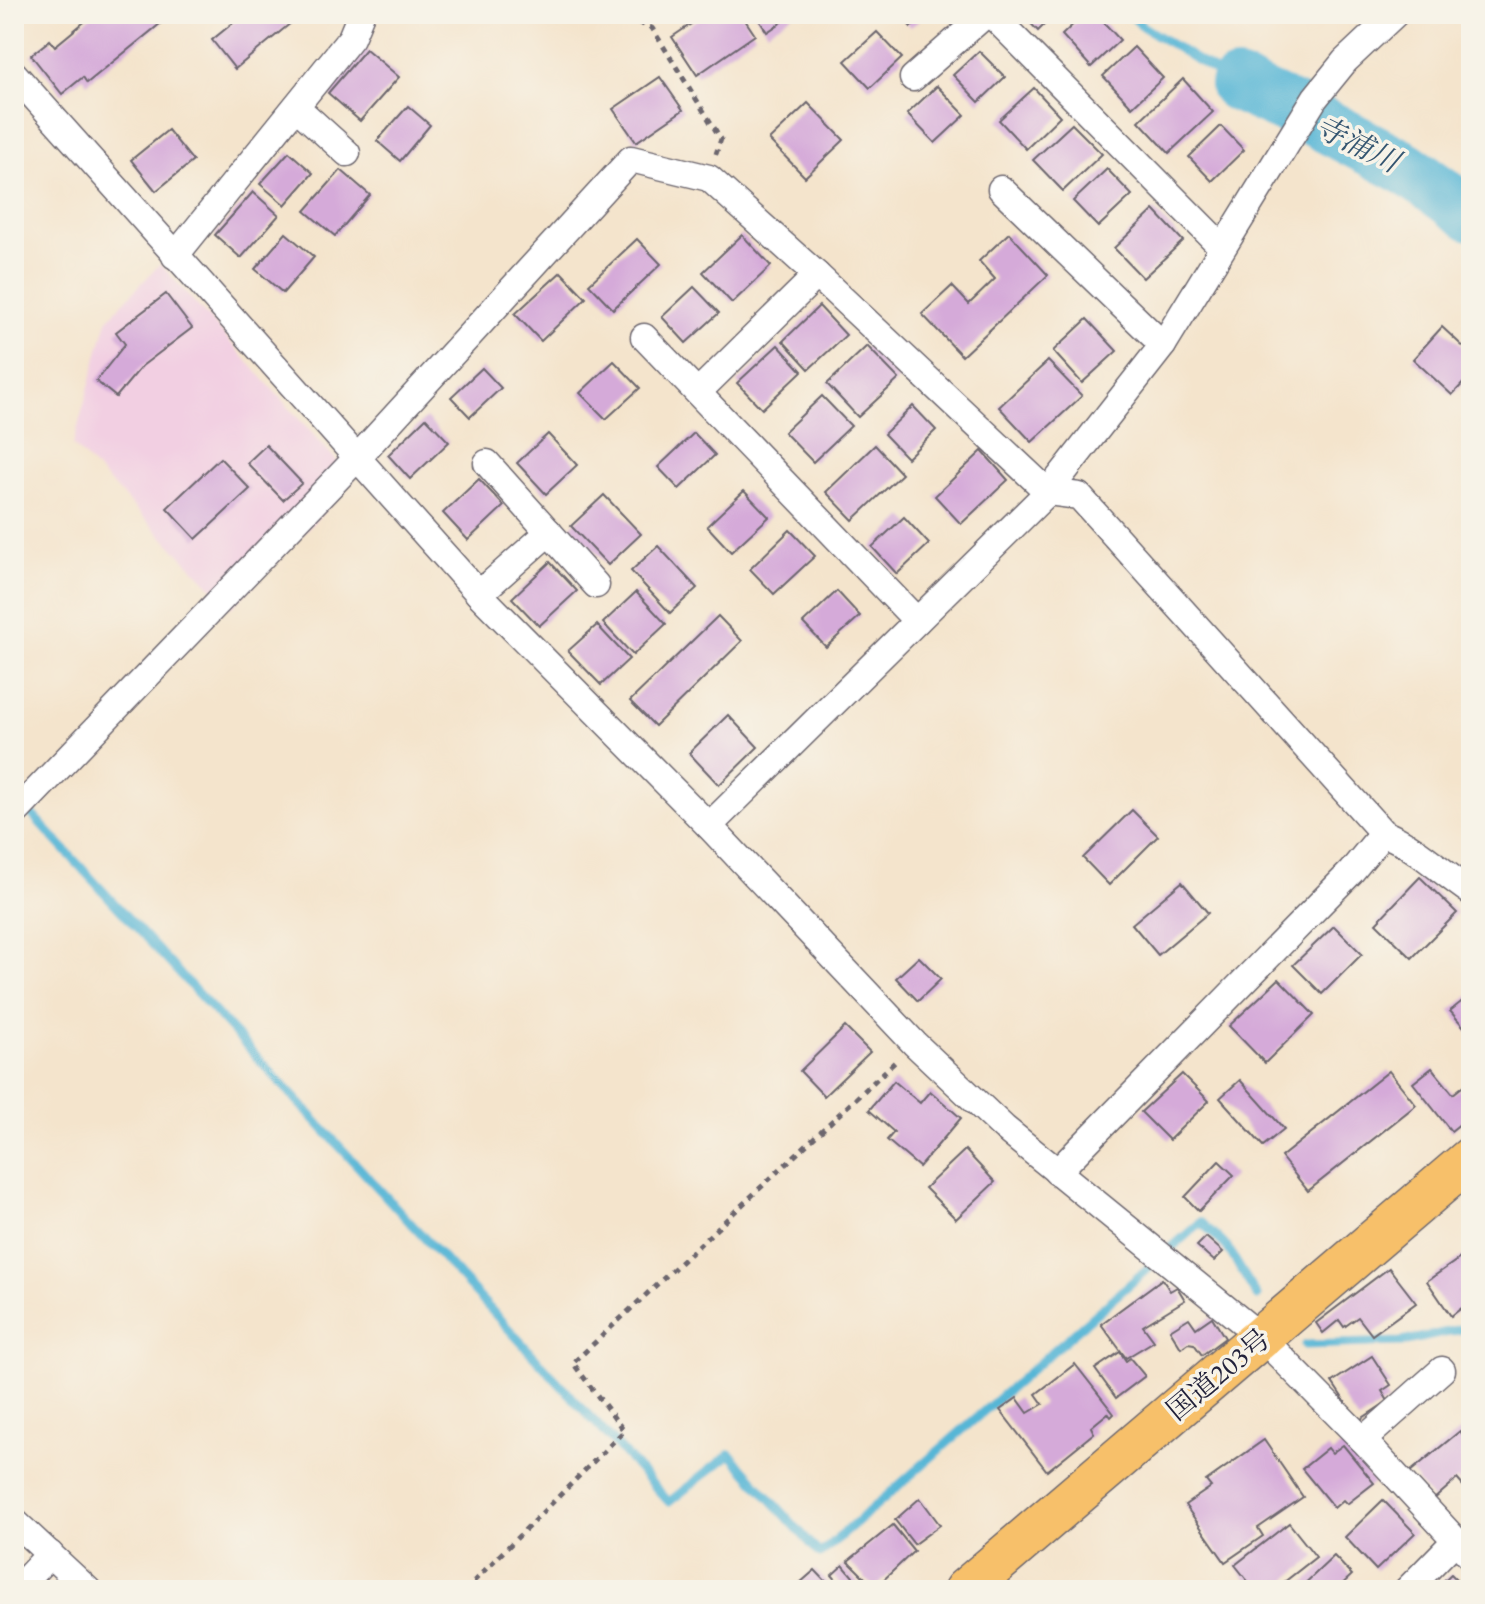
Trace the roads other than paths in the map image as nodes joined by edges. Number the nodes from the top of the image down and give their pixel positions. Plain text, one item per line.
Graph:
1 (361, 14) edge
2 (988, 14) edge
3 (1395, 14) edge
4 (14, 74) edge
5 (913, 78) dead end
6 (296, 107) junction
7 (347, 153) dead end
8 (1001, 189) dead end
9 (1222, 247) junction
10 (175, 256) junction
11 (817, 275) junction
12 (644, 337) dead end
13 (1163, 345) junction
14 (698, 392) junction
15 (356, 459) junction
16 (487, 463) dead end
17 (1048, 492) junction
18 (549, 532) junction
19 (596, 585) dead end
20 (479, 594) junction
21 (917, 621) junction
22 (20, 808) edge
23 (709, 826) junction
24 (1383, 833) junction
25 (1471, 892) edge
26 (1471, 1158) edge
27 (1057, 1172) junction
28 (1261, 1337) junction
29 (1442, 1370) dead end
30 (1363, 1440) junction
31 (14, 1521) edge
32 (1463, 1548) edge
33 (50, 1554) junction
34 (16, 1590) edge
35 (88, 1590) edge
36 (965, 1590) edge
37 (1407, 1590) edge

1 - 6 street
2 - 5 street
2 - 9 street
3 - 9 street
4 - 10 street
6 - 7 street
6 - 10 street
8 - 13 street
9 - 13 street
10 - 15 street
11 - 14 street
11 - 15 street
11 - 17 street
12 - 14 street
13 - 17 street
14 - 21 street
15 - 20 street
15 - 22 street
16 - 18 street
17 - 21 street
17 - 24 street
18 - 19 street
18 - 20 street
20 - 23 street
21 - 23 street
23 - 27 street
24 - 25 street
24 - 27 street
26 - 28 highway, 国道203号
27 - 28 street
28 - 30 street
28 - 36 highway, 国道203号
29 - 30 street
30 - 32 street
31 - 33 street
32 - 37 street
33 - 34 street
33 - 35 street

